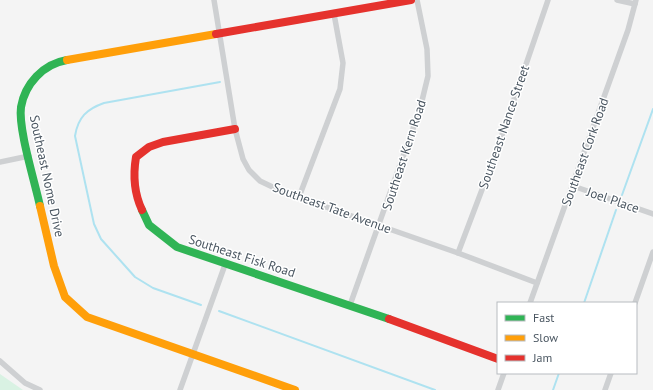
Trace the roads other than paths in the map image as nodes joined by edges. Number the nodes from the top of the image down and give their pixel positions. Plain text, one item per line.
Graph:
1 (214, 0) edge
2 (411, 0) edge
3 (417, 0) edge
4 (548, 0) edge
5 (617, 0) edge
6 (636, 2) edge
7 (334, 14) junction
8 (220, 34) junction
9 (236, 129) junction
10 (28, 156) junction
11 (0, 162) edge
12 (573, 186) junction
13 (299, 197) junction
14 (653, 214) edge
15 (380, 226) junction
16 (653, 252) edge
17 (458, 253) junction
18 (226, 262) junction
19 (537, 283) junction
20 (530, 302) edge
21 (635, 302) edge
22 (350, 305) junction
23 (192, 354) junction
24 (497, 359) edge
25 (0, 361) edge
26 (504, 374) edge
27 (611, 374) edge
28 (40, 390) edge
29 (180, 390) edge
30 (295, 390) edge
31 (498, 390) edge
32 (604, 390) edge

1 - 8 street, Southeast Tate Avenue
2 - 7 street, Southeast Nome Drive
3 - 15 street, Southeast Kern Road
4 - 17 street, Southeast Nance Street
5 - 6 street
6 - 12 street, Southeast Cork Road
7 - 8 street, Southeast Nome Drive
7 - 13 street
8 - 9 street, Southeast Tate Avenue
8 - 10 street, Southeast Nome Drive
9 - 13 street, Southeast Tate Avenue
9 - 18 street, Southeast Fisk Road
10 - 11 street
10 - 23 street, Southeast Nome Drive
12 - 14 street, Joel Place
12 - 19 street, Southeast Cork Road
13 - 15 street, Southeast Tate Avenue
15 - 17 street, Southeast Tate Avenue
15 - 22 street, Southeast Kern Road
16 - 21 street
17 - 19 street, Southeast Tate Avenue
18 - 22 street, Southeast Fisk Road
18 - 23 street
19 - 20 street, Southeast Cork Road
22 - 24 street, Southeast Fisk Road
23 - 29 street
23 - 30 street, Southeast Nome Drive
25 - 28 street
26 - 31 street
27 - 32 street

